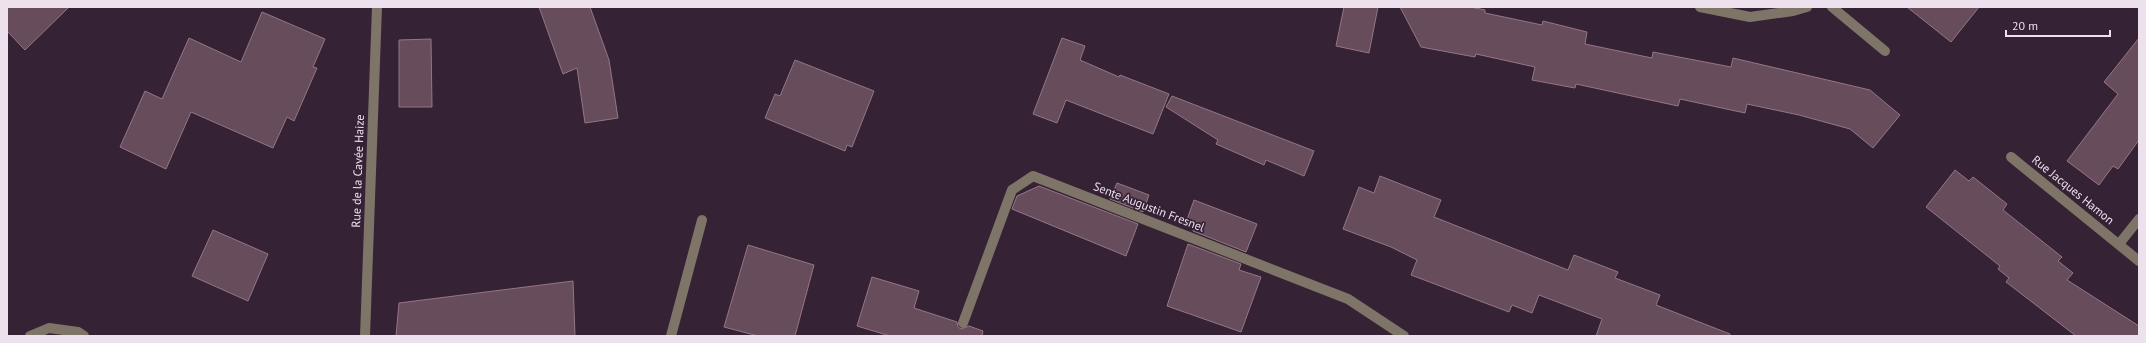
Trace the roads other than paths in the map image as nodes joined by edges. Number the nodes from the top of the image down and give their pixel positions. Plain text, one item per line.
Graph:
1 (377, 7) edge
2 (1700, 7) edge
3 (1807, 7) edge
4 (1832, 7) edge
5 (1885, 51) dead end
6 (2011, 157) dead end
7 (2139, 219) edge
8 (702, 220) dead end
9 (2119, 244) junction
10 (2139, 261) edge
11 (963, 323) dead end
12 (30, 336) edge
13 (84, 336) edge
14 (365, 336) edge
15 (671, 336) edge
16 (1404, 336) edge

1 - 14 street, Rue de la Cavée Haize
2 - 3 street
4 - 5 street
6 - 9 street, Rue Jacques Hamon
7 - 9 street
8 - 15 street
9 - 10 street, Rue Jacques Hamon
11 - 16 street, Sente Augustin Fresnel
12 - 13 street

